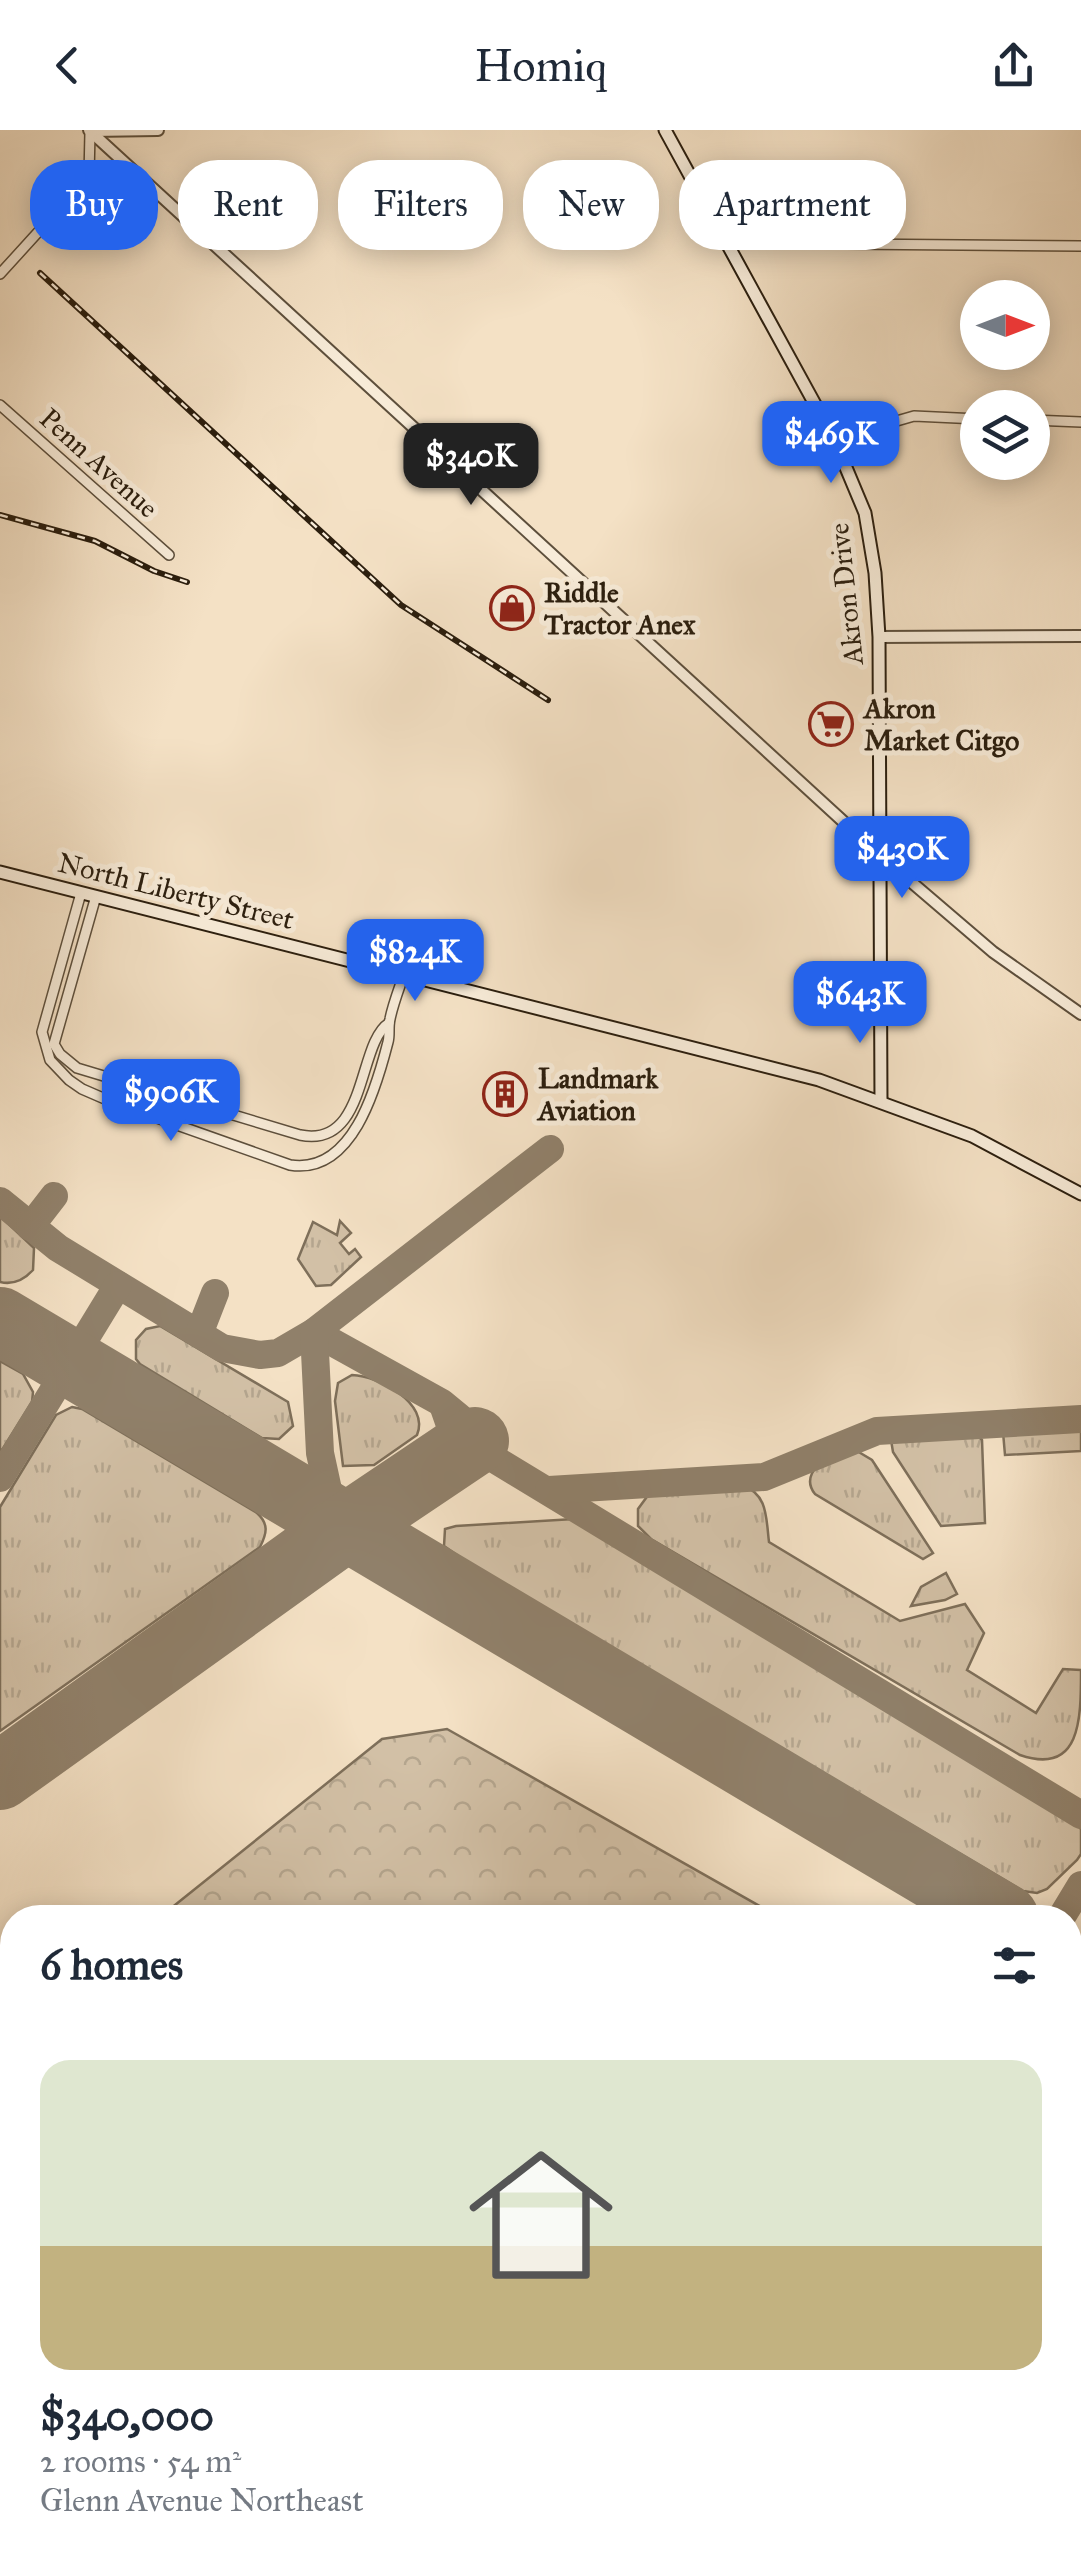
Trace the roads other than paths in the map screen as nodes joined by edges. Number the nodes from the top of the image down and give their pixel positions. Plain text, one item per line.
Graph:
1 (158, 130) edge
2 (665, 130) edge
3 (90, 131) edge
4 (681, 160) edge
5 (906, 245) edge
6 (1081, 246) edge
7 (730, 250) edge
8 (0, 274) edge
9 (0, 405) edge
10 (960, 417) edge
11 (1050, 421) edge
12 (1081, 422) edge
13 (834, 439) junction
14 (169, 556) dead end
15 (1081, 636) edge
16 (879, 637) junction
17 (882, 857) junction
18 (0, 872) edge
19 (81, 893) junction
20 (96, 896) junction
21 (66, 948) junction
22 (79, 952) junction
23 (404, 974) junction
24 (1081, 1014) edge
25 (389, 1023) junction
26 (43, 1026) junction
27 (56, 1030) junction
28 (882, 1102) junction
29 (1081, 1194) edge

1 - 3 street
2 - 4 main road, Akron Drive
3 - 8 street
3 - 17 street
5 - 6 street
7 - 13 main road, Akron Drive
9 - 14 street, Penn Avenue
10 - 13 street
11 - 12 street
13 - 16 main road, Akron Drive
15 - 16 street
16 - 17 main road, Akron Drive
17 - 24 street
17 - 28 main road, Akron Drive
18 - 19 main road, North Liberty Street
19 - 20 main road, North Liberty Street
19 - 21 street
20 - 22 street
20 - 23 main road, North Liberty Street
21 - 22 street
21 - 26 street
22 - 27 street
23 - 25 street
23 - 28 main road, North Liberty Street
25 - 26 street
25 - 27 street
26 - 27 street
28 - 29 main road, North Liberty Street

